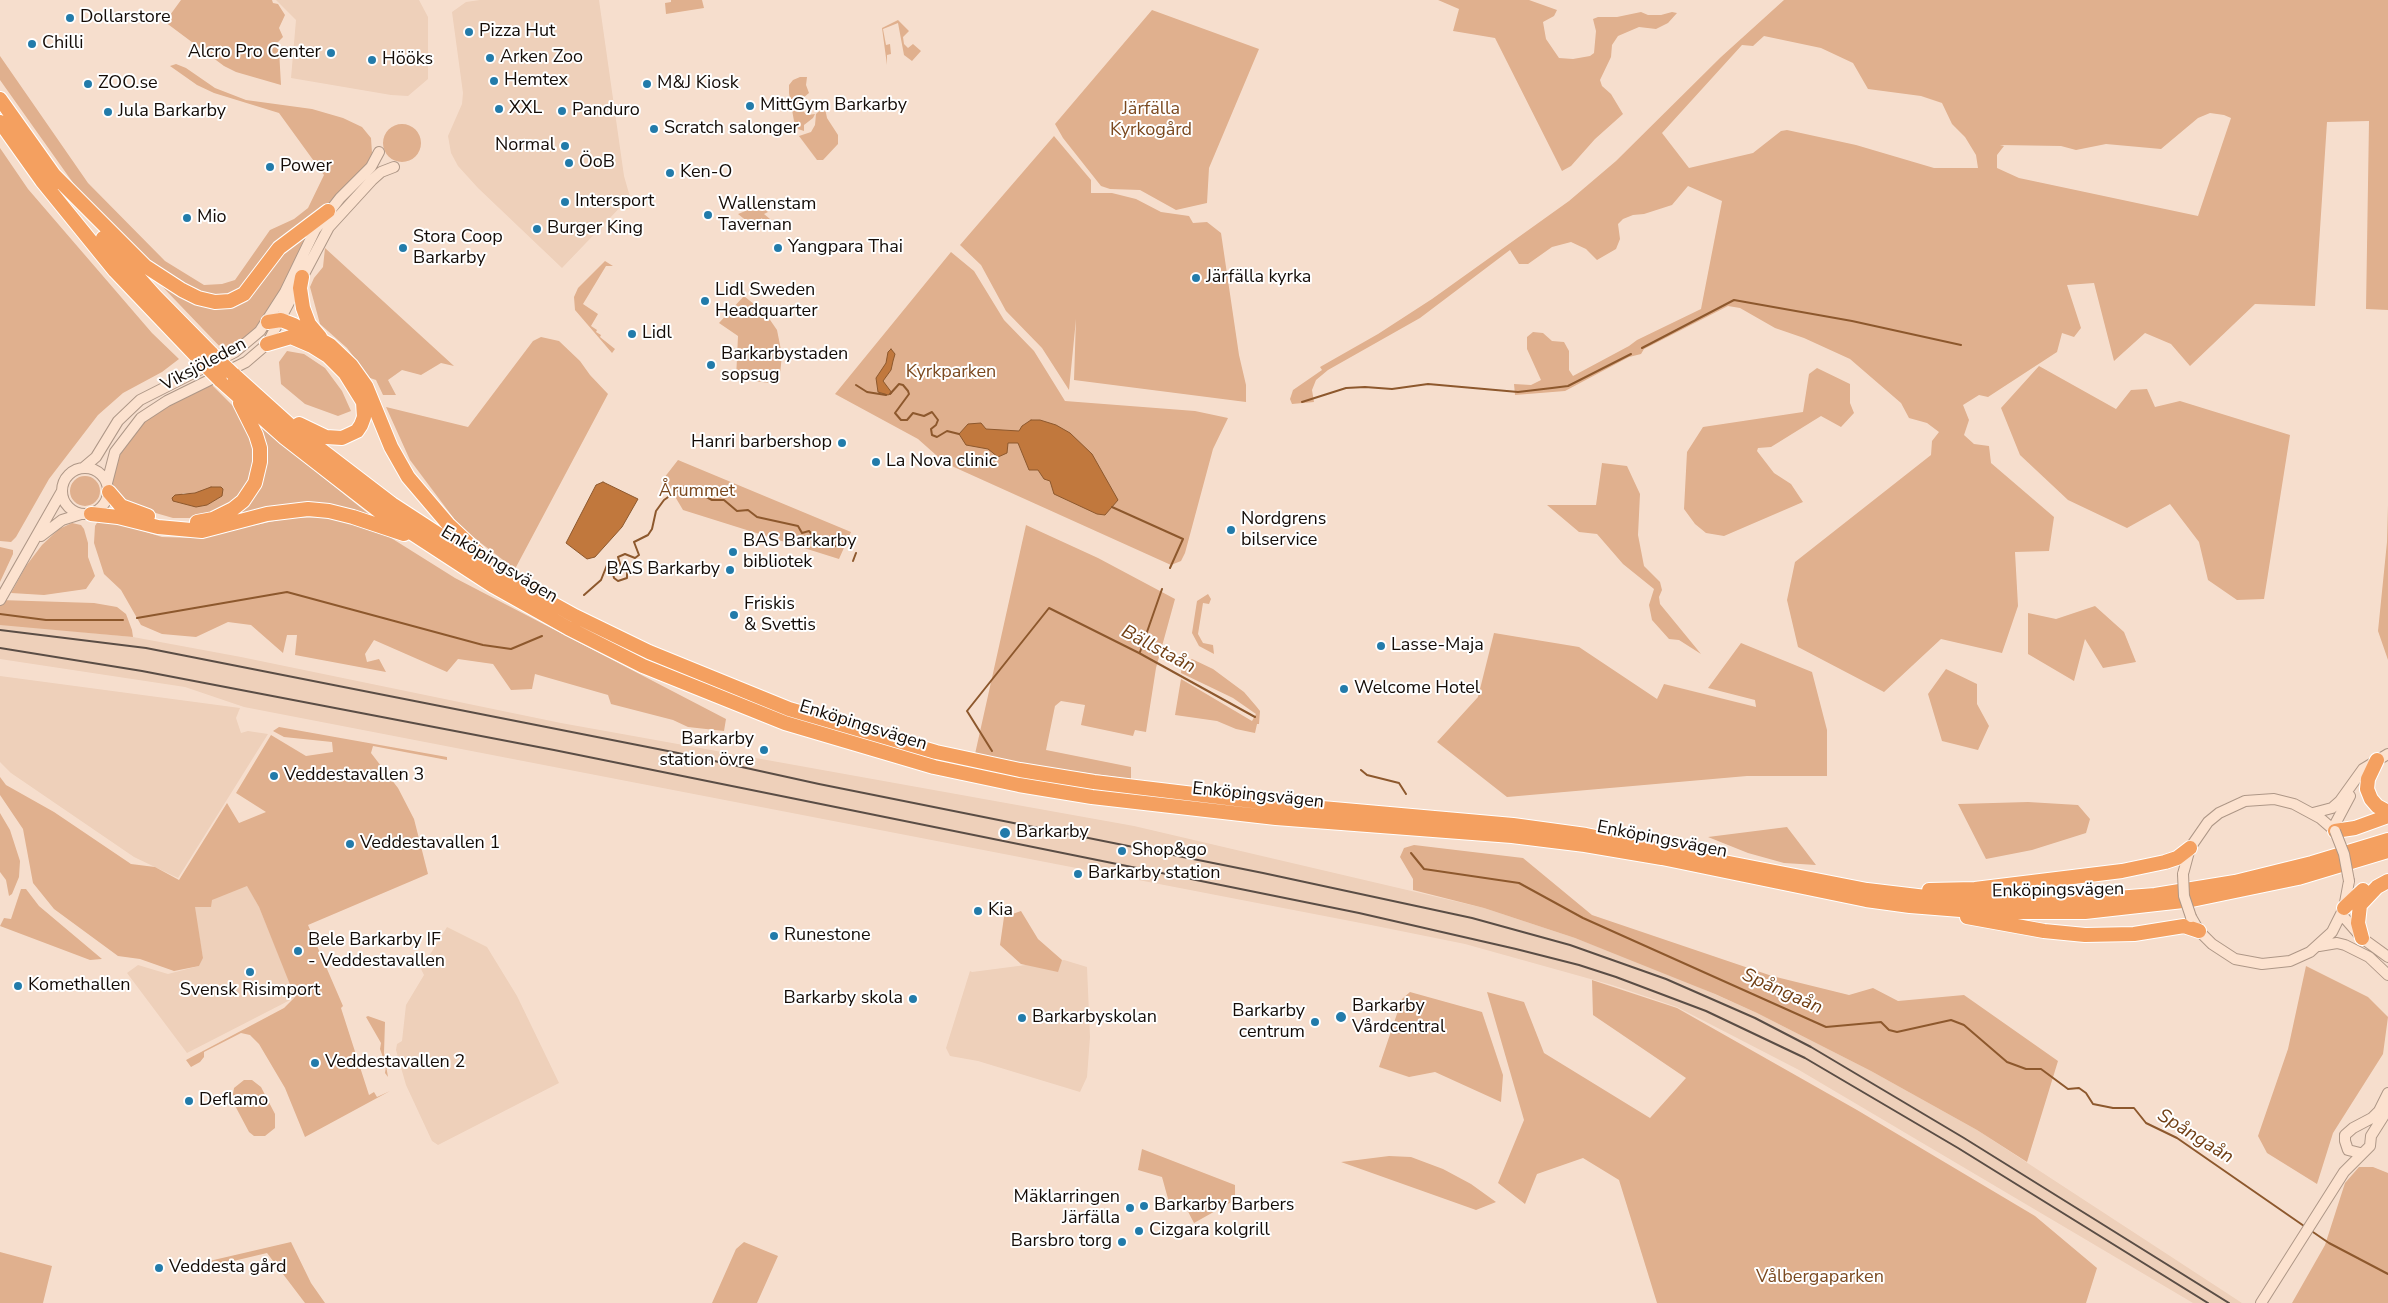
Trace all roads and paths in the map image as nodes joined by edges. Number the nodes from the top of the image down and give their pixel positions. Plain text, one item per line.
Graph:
1 (0, 99) edge
2 (0, 122) edge
3 (378, 152) dead end
4 (394, 167) dead end
5 (54, 175) junction
6 (328, 211) junction
7 (302, 276) junction
8 (274, 321) junction
9 (324, 341) junction
10 (267, 344) junction
11 (206, 357) junction
12 (227, 377) junction
13 (235, 394) junction
14 (265, 404) junction
15 (83, 468) junction
16 (108, 488) junction
17 (62, 491) junction
18 (86, 514) junction
19 (421, 540) junction
20 (35, 542) junction
21 (501, 575) junction
22 (0, 600) edge
23 (2383, 757) edge
24 (2388, 812) edge
25 (2313, 813) junction
26 (2388, 816) edge
27 (2334, 830) junction
28 (2388, 840) edge
29 (2190, 848) junction
30 (2388, 851) edge
31 (2388, 876) edge
32 (2388, 881) edge
33 (1867, 890) junction
34 (1910, 906) junction
35 (2343, 912) junction
36 (2200, 931) junction
37 (2362, 938) junction
38 (2318, 946) junction
39 (2388, 957) edge
40 (2388, 975) edge
41 (2388, 1093) edge
42 (2388, 1108) edge
43 (2358, 1127) junction
44 (2371, 1136) junction
45 (2348, 1150) junction
46 (2360, 1154) junction
47 (2344, 1172) junction
48 (2261, 1303) edge

1 - 5 highway
2 - 11 highway
3 - 6 main road, Viksjöleden
4 - 7 main road, Viksjöleden
5 - 6 highway
5 - 11 highway
6 - 8 main road, Viksjöleden
7 - 8 main road, Viksjöleden
7 - 9 highway
8 - 9 highway
8 - 10 main road, Viksjöleden
8 - 15 main road, Viksjöleden
9 - 21 highway
10 - 14 highway
10 - 16 main road, Viksjöleden
11 - 12 highway, bridge
12 - 13 highway, Enköpingsvägen
12 - 14 highway, Enköpingsvägen
13 - 16 highway
13 - 19 highway, Enköpingsvägen
14 - 21 highway, Enköpingsvägen
15 - 16 main road
15 - 17 main road
16 - 18 main road
17 - 18 main road
17 - 20 main road
18 - 19 highway
18 - 20 main road
19 - 34 highway, Enköpingsvägen
20 - 22 main road
21 - 33 highway, Enköpingsvägen
23 - 24 highway
23 - 25 main road
23 - 27 main road
25 - 27 main road
25 - 29 main road
26 - 27 highway
27 - 35 main road, bridge
28 - 33 highway, Enköpingsvägen
29 - 33 highway
29 - 36 main road, bridge
30 - 34 highway, Enköpingsvägen
31 - 35 highway
32 - 37 highway
34 - 36 highway
35 - 37 main road
35 - 38 main road
36 - 38 main road
37 - 39 main road
38 - 40 main road
41 - 43 main road
42 - 44 main road
43 - 44 main road
43 - 45 main road
44 - 46 main road
45 - 46 main road
45 - 47 main road
46 - 47 main road
47 - 48 main road

